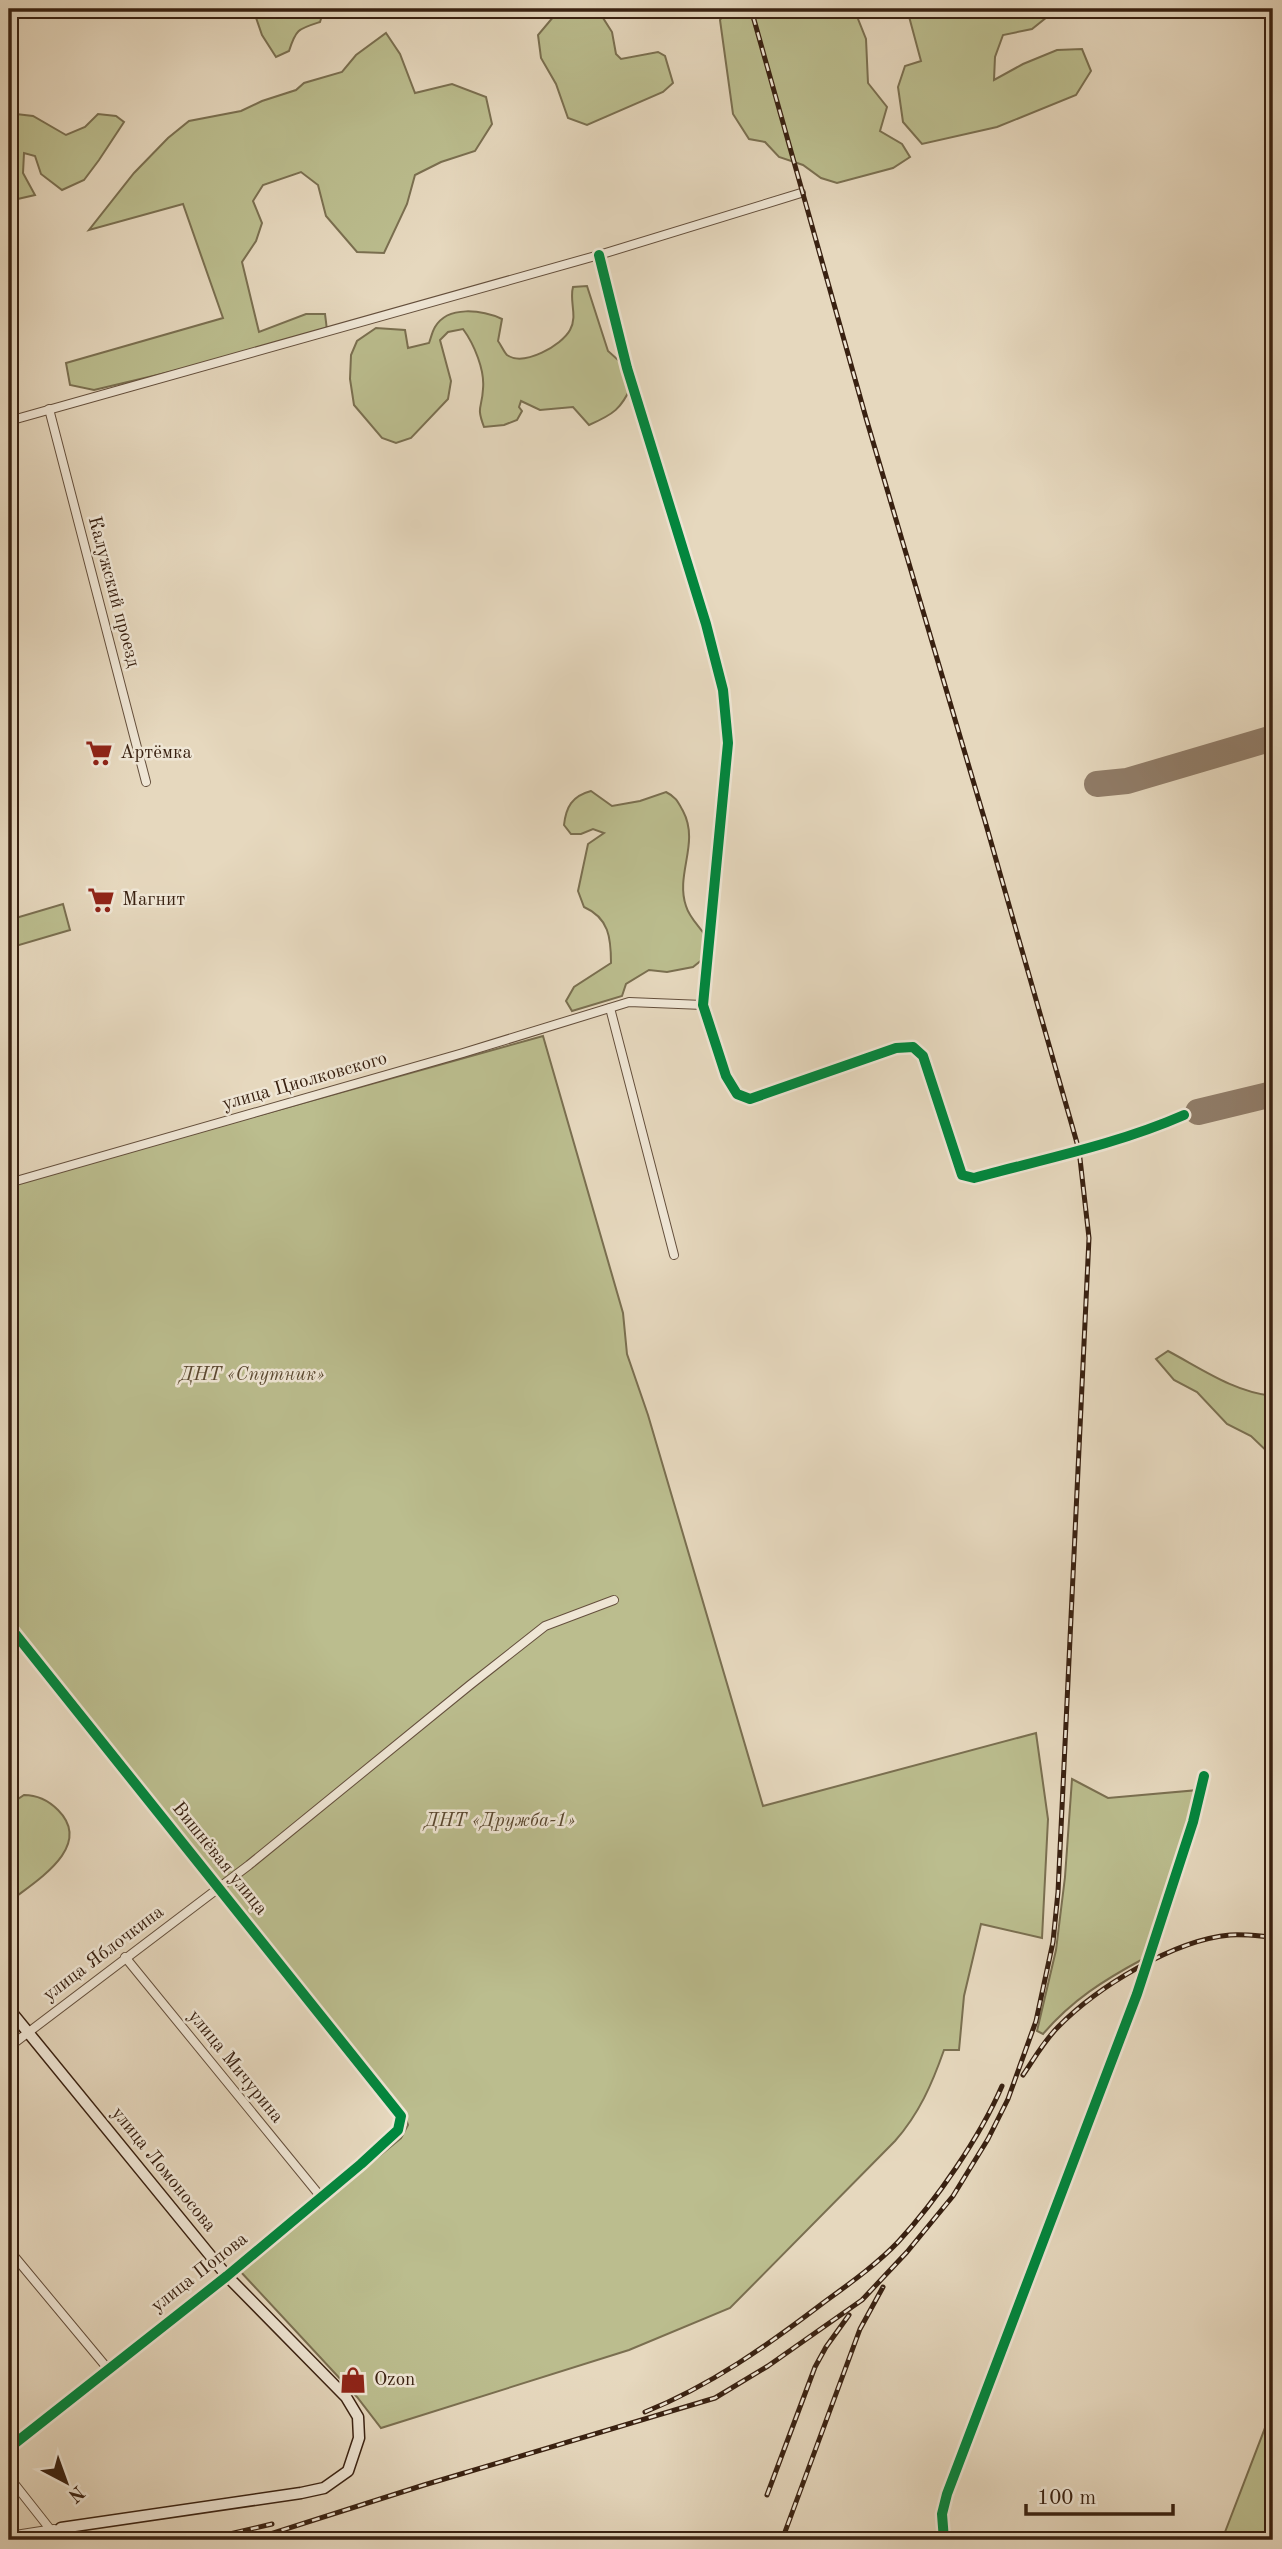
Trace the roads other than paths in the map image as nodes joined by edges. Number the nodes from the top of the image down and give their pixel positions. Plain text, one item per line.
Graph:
1 (801, 193) dead end
2 (598, 255) junction
3 (49, 409) junction
4 (9, 421) edge
5 (146, 782) dead end
6 (703, 1005) junction
7 (610, 1008) junction
8 (1184, 1115) dead end
9 (9, 1183) edge
10 (674, 1255) dead end
11 (614, 1600) dead end
12 (9, 1626) edge
13 (1204, 1776) dead end
14 (219, 1887) junction
15 (125, 1957) junction
16 (9, 2009) edge
17 (27, 2032) junction
18 (9, 2047) edge
19 (401, 2116) joint
20 (321, 2197) junction
21 (9, 2250) edge
22 (227, 2276) junction
23 (108, 2369) junction
24 (9, 2448) edge
25 (9, 2477) edge
26 (54, 2532) edge
27 (9, 2536) edge
28 (944, 2540) edge

1 - 2 street
2 - 3 street
2 - 6 street
3 - 4 street
3 - 5 street, Калужский проезд
6 - 7 street, улица Циолковского
6 - 8 street
7 - 9 street, улица Циолковского
7 - 10 street
11 - 14 street, улица Яблочкина
12 - 14 street, Вишнёвая улица
13 - 28 street
14 - 15 street, улица Яблочкина
14 - 19 street, Вишнёвая улица
15 - 17 street, улица Яблочкина
15 - 20 street, улица Мичурина
16 - 17 street, улица Ломоносова
17 - 18 street, улица Яблочкина
17 - 22 street, улица Ломоносова
19 - 20 street, улица Попова
20 - 22 street, улица Попова
21 - 23 street
22 - 23 street, улица Попова
22 - 26 street, улица Ломоносова
23 - 24 street, улица Попова
25 - 26 street
26 - 27 street

